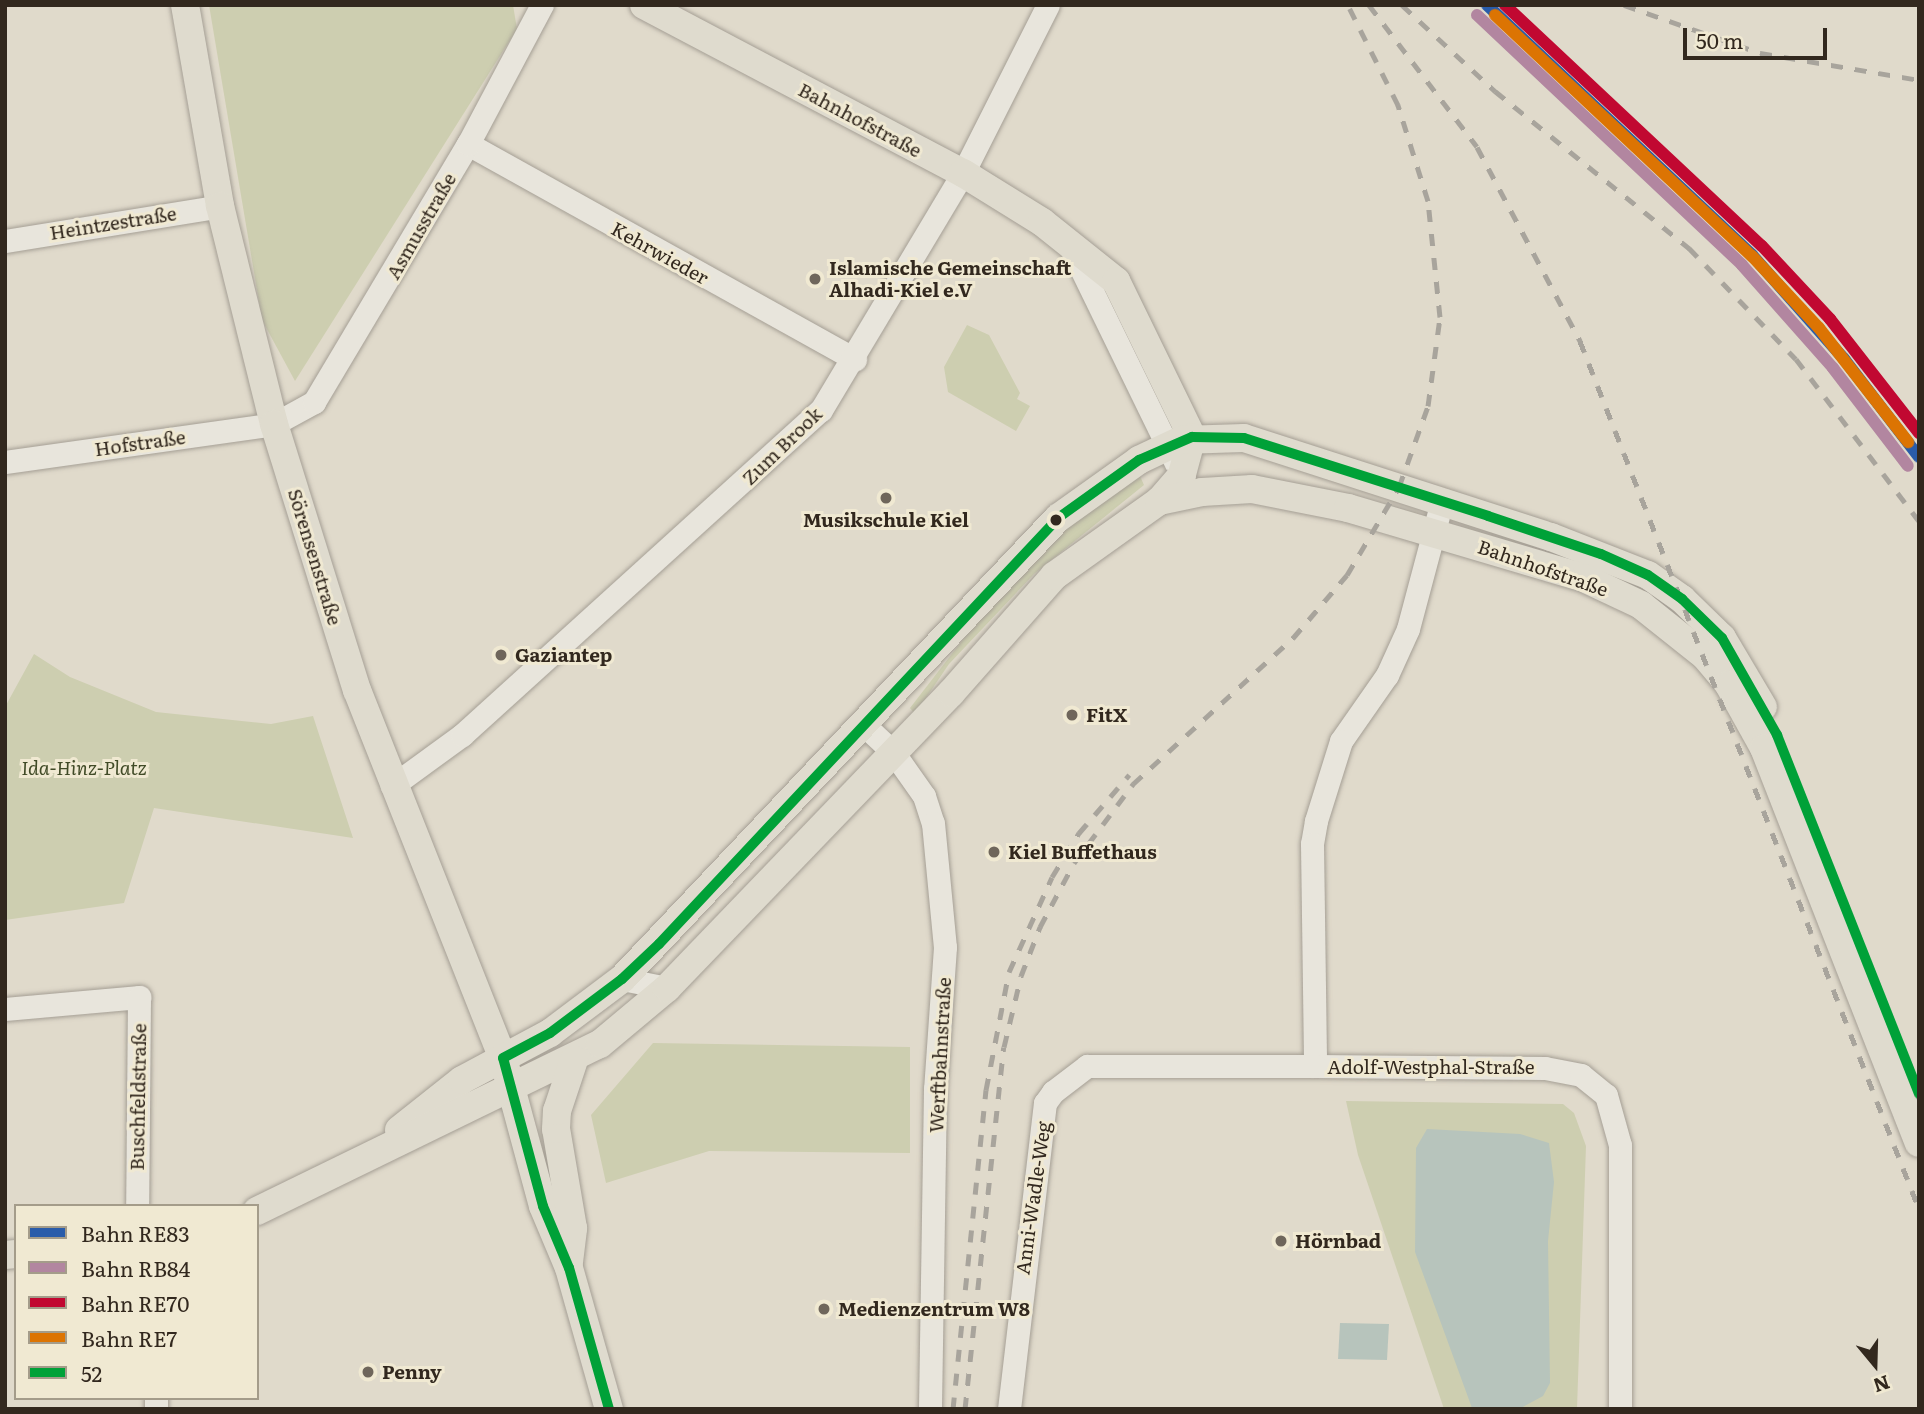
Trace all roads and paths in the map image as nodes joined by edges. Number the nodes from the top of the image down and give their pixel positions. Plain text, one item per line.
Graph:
1 (185, 5) edge
2 (542, 5) edge
3 (644, 5) edge
4 (1048, 5) edge
5 (468, 144) junction
6 (963, 173) junction
7 (220, 206) junction
8 (5, 241) edge
9 (855, 359) junction
10 (274, 424) junction
11 (1179, 441) junction
12 (5, 462) edge
13 (1192, 483) junction
14 (1442, 501) junction
15 (1435, 533) junction
16 (864, 725) junction
17 (894, 752) junction
18 (392, 786) junction
19 (622, 979) junction
20 (667, 988) junction
21 (5, 1009) edge
22 (503, 1058) junction
23 (574, 1060) junction
24 (1315, 1066) junction
25 (518, 1086) junction
26 (1919, 1096) edge
27 (556, 1129) junction
28 (1919, 1143) edge
29 (370, 1154) junction
30 (137, 1204) edge
31 (259, 1210) edge
32 (569, 1268) junction
33 (609, 1409) edge
34 (930, 1409) edge
35 (1009, 1409) edge
36 (1620, 1409) edge

1 - 7 main road, Sörensenstraße
2 - 5 street, Asmusstraße
3 - 6 main road, Bahnhofstraße
4 - 6 street, Zum Brook
5 - 9 street, Kehrwieder
5 - 10 street, Asmusstraße
6 - 9 street, Zum Brook
6 - 11 main road, Bahnhofstraße
7 - 8 street, Heintzestraße
7 - 10 main road, Sörensenstraße
9 - 18 street, Zum Brook
10 - 12 street, Hofstraße
10 - 18 main road, Sörensenstraße
11 - 13 main road
11 - 14 main road, Bahnhofstraße
11 - 16 main road
13 - 15 main road, Bahnhofstraße
13 - 17 main road, Bahnhofstraße
14 - 15 street, Adolf-Westphal-Straße
14 - 26 main road, Bahnhofstraße
15 - 24 street, Adolf-Westphal-Straße
15 - 28 main road, Bahnhofstraße
16 - 17 street, Werftbahnstraße
16 - 19 main road
17 - 20 main road
17 - 34 street, Werftbahnstraße
18 - 22 main road, Sörensenstraße
19 - 20 street
19 - 22 main road
20 - 23 main road
21 - 30 street, Buschfeldstraße
22 - 25 main road, Sörensenstraße
22 - 29 main road
23 - 25 main road
23 - 27 main road
24 - 35 street, Anni-Wadle-Weg
24 - 36 street, Adolf-Westphal-Straße
25 - 27 main road
25 - 29 main road
25 - 32 main road, Sörensenstraße
27 - 32 main road
29 - 31 main road
32 - 33 main road

